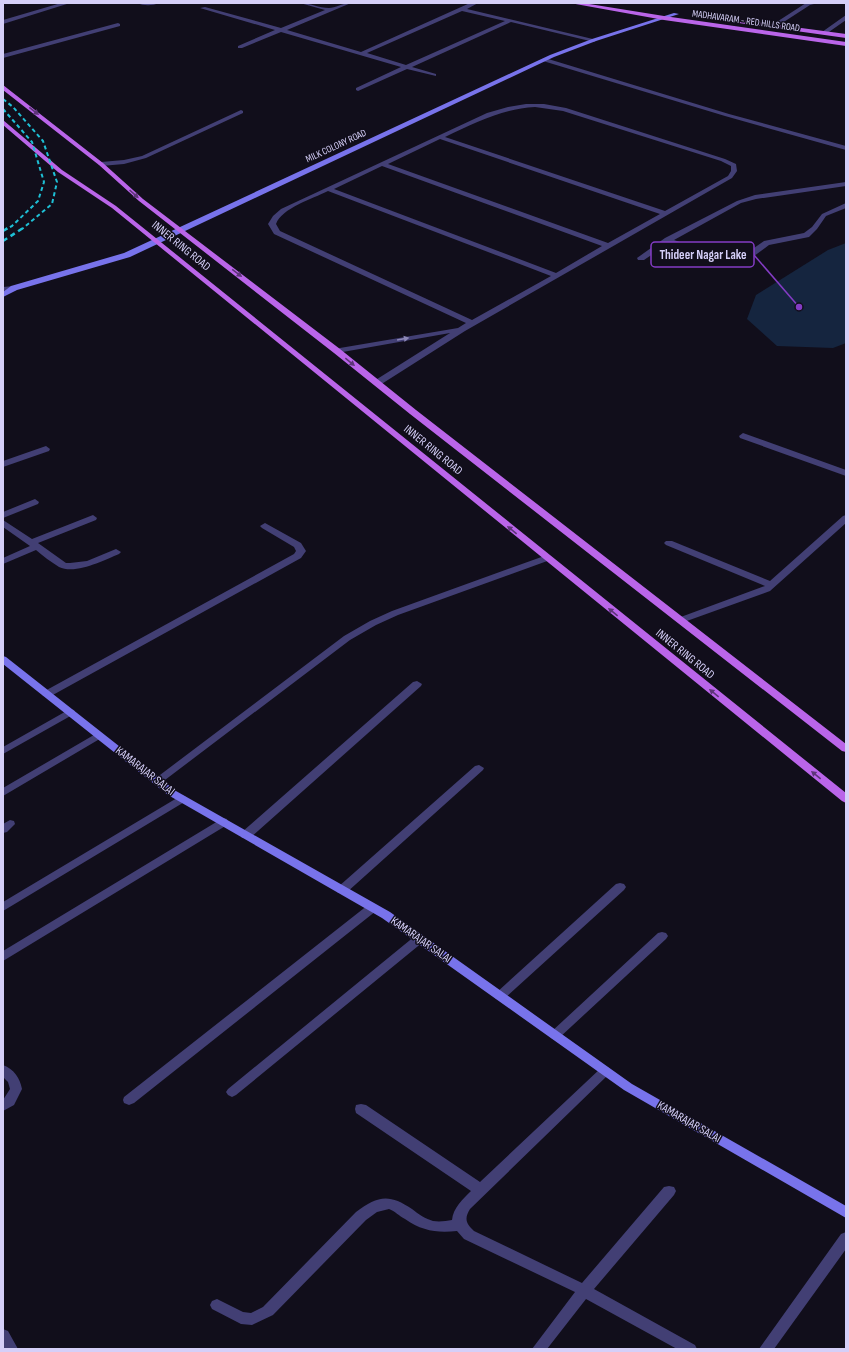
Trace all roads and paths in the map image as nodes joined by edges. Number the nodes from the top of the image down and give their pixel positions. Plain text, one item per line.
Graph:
1 (67, 3) edge
2 (142, 3) edge
3 (155, 3) edge
4 (303, 3) edge
5 (348, 3) edge
6 (475, 3) edge
7 (572, 3) edge
8 (604, 3) edge
9 (815, 3) edge
10 (203, 8) dead end
11 (462, 9) junction
12 (330, 10) junction
13 (676, 14) junction
14 (664, 18) junction
15 (846, 18) edge
16 (511, 20) junction
17 (3, 22) edge
18 (118, 25) dead end
19 (774, 26) junction
20 (281, 30) junction
21 (824, 34) junction
22 (846, 36) edge
23 (594, 40) junction
24 (846, 44) edge
25 (240, 48) dead end
26 (361, 54) junction
27 (3, 56) edge
28 (545, 60) junction
29 (406, 67) junction
30 (434, 75) dead end
31 (3, 87) edge
32 (358, 88) dead end
33 (241, 112) dead end
34 (3, 122) edge
35 (440, 137) junction
36 (846, 148) edge
37 (101, 164) junction
38 (382, 164) junction
39 (846, 184) edge
40 (328, 189) junction
41 (846, 205) edge
42 (665, 213) junction
43 (179, 230) junction
44 (668, 240) junction
45 (157, 242) junction
46 (608, 246) junction
47 (641, 258) dead end
48 (556, 275) junction
49 (14, 288) junction
50 (3, 289) edge
51 (3, 294) edge
52 (472, 323) junction
53 (462, 329) junction
54 (337, 350) junction
55 (377, 383) junction
56 (743, 436) dead end
57 (46, 449) dead end
58 (3, 464) edge
59 (846, 473) edge
60 (35, 502) dead end
61 (3, 515) edge
62 (93, 518) dead end
63 (846, 518) edge
64 (3, 523) edge
65 (265, 526) dead end
66 (669, 543) dead end
67 (33, 545) junction
68 (116, 552) dead end
69 (547, 558) junction
70 (3, 561) edge
71 (771, 586) junction
72 (681, 620) junction
73 (3, 658) edge
74 (417, 684) dead end
75 (47, 694) junction
76 (70, 712) junction
77 (99, 735) junction
78 (846, 750) edge
79 (3, 751) edge
80 (479, 768) dead end
81 (157, 781) junction
82 (3, 793) edge
83 (182, 799) junction
84 (846, 800) edge
85 (223, 822) junction
86 (246, 836) junction
87 (620, 887) dead end
88 (342, 890) junction
89 (3, 907) edge
90 (372, 908) junction
91 (662, 936) dead end
92 (419, 939) junction
93 (3, 957) edge
94 (500, 996) junction
95 (555, 1035) junction
96 (3, 1070) edge
97 (605, 1071) junction
98 (232, 1092) dead end
99 (129, 1100) dead end
100 (3, 1106) edge
101 (361, 1109) dead end
102 (481, 1190) junction
103 (669, 1192) dead end
104 (846, 1213) edge
105 (459, 1225) junction
106 (846, 1238) edge
107 (584, 1291) junction
108 (217, 1305) dead end
109 (3, 1335) edge
110 (685, 1348) edge
111 (11, 1349) edge
112 (539, 1349) edge
113 (766, 1349) edge

1 - 17 street
2 - 3 street
4 - 12 street
5 - 12 street
6 - 11 street
7 - 14 main road, MADHAVARAM - RED HILLS ROAD
8 - 13 main road, MADHAVARAM - RED HILLS ROAD
9 - 19 street
10 - 20 street
11 - 16 street
11 - 26 street
12 - 20 street
13 - 14 main road, MILK COLONY ROAD
13 - 19 main road, MADHAVARAM - RED HILLS ROAD
14 - 23 main road, MILK COLONY ROAD
14 - 24 main road, MADHAVARAM - RED HILLS ROAD
15 - 21 street
16 - 23 street
16 - 29 street
18 - 27 street
19 - 21 main road, MADHAVARAM - RED HILLS ROAD
20 - 25 street
20 - 26 street
21 - 22 main road, MADHAVARAM - RED HILLS ROAD
23 - 28 main road, MILK COLONY ROAD
26 - 29 street
28 - 36 street
28 - 43 main road, MILK COLONY ROAD
29 - 30 street
29 - 32 street
31 -> 37 main road, INNER RING ROAD
33 - 37 street
34 - 45 main road, INNER RING ROAD
35 - 38 street
35 - 42 street
35 - 42 street
37 -> 43 main road, INNER RING ROAD
38 - 40 street
38 - 46 street
39 - 44 street
40 - 48 street
40 - 52 street
41 - 44 street
42 - 46 street
43 - 45 main road, MILK COLONY ROAD
43 -> 54 main road, INNER RING ROAD
44 - 47 street
45 - 49 main road, MILK COLONY ROAD
69 -> 45 main road, INNER RING ROAD
46 - 48 street
48 - 52 street
49 - 50 street, MILK COLONY ROAD
49 - 51 main road
52 - 53 street
54 -> 53 street
53 - 55 street
54 -> 55 main road, INNER RING ROAD
55 - 72 main road, INNER RING ROAD
56 - 59 street
57 - 58 street
60 - 61 street
62 - 67 street
63 - 71 street
64 - 67 street
65 - 75 street
66 - 71 street
67 - 68 street
67 - 70 street
69 - 81 street
84 -> 69 main road, INNER RING ROAD
71 - 72 street
72 - 78 main road, INNER RING ROAD
73 - 75 main road, KAMARAJAR SALAI
74 - 86 street
75 - 76 main road, KAMARAJAR SALAI
76 - 77 main road, KAMARAJAR SALAI
76 - 79 street
77 - 81 main road, KAMARAJAR SALAI
77 - 82 street
80 - 88 street
81 - 83 main road, KAMARAJAR SALAI
83 - 85 main road, KAMARAJAR SALAI
83 - 89 street
85 - 86 main road, KAMARAJAR SALAI
85 - 93 street
86 - 88 main road, KAMARAJAR SALAI
87 - 94 street
88 - 90 main road, KAMARAJAR SALAI
90 - 92 main road, KAMARAJAR SALAI
90 - 99 street
91 - 95 street
92 - 94 main road, KAMARAJAR SALAI
92 - 98 street
94 - 95 main road, KAMARAJAR SALAI
95 - 97 main road, KAMARAJAR SALAI
96 - 100 street
97 - 102 street
97 - 104 main road, KAMARAJAR SALAI
101 - 102 street
102 - 105 street
103 - 107 street
105 - 107 street
105 - 108 street
106 - 113 street
107 - 110 street
107 - 112 street
109 - 111 street

